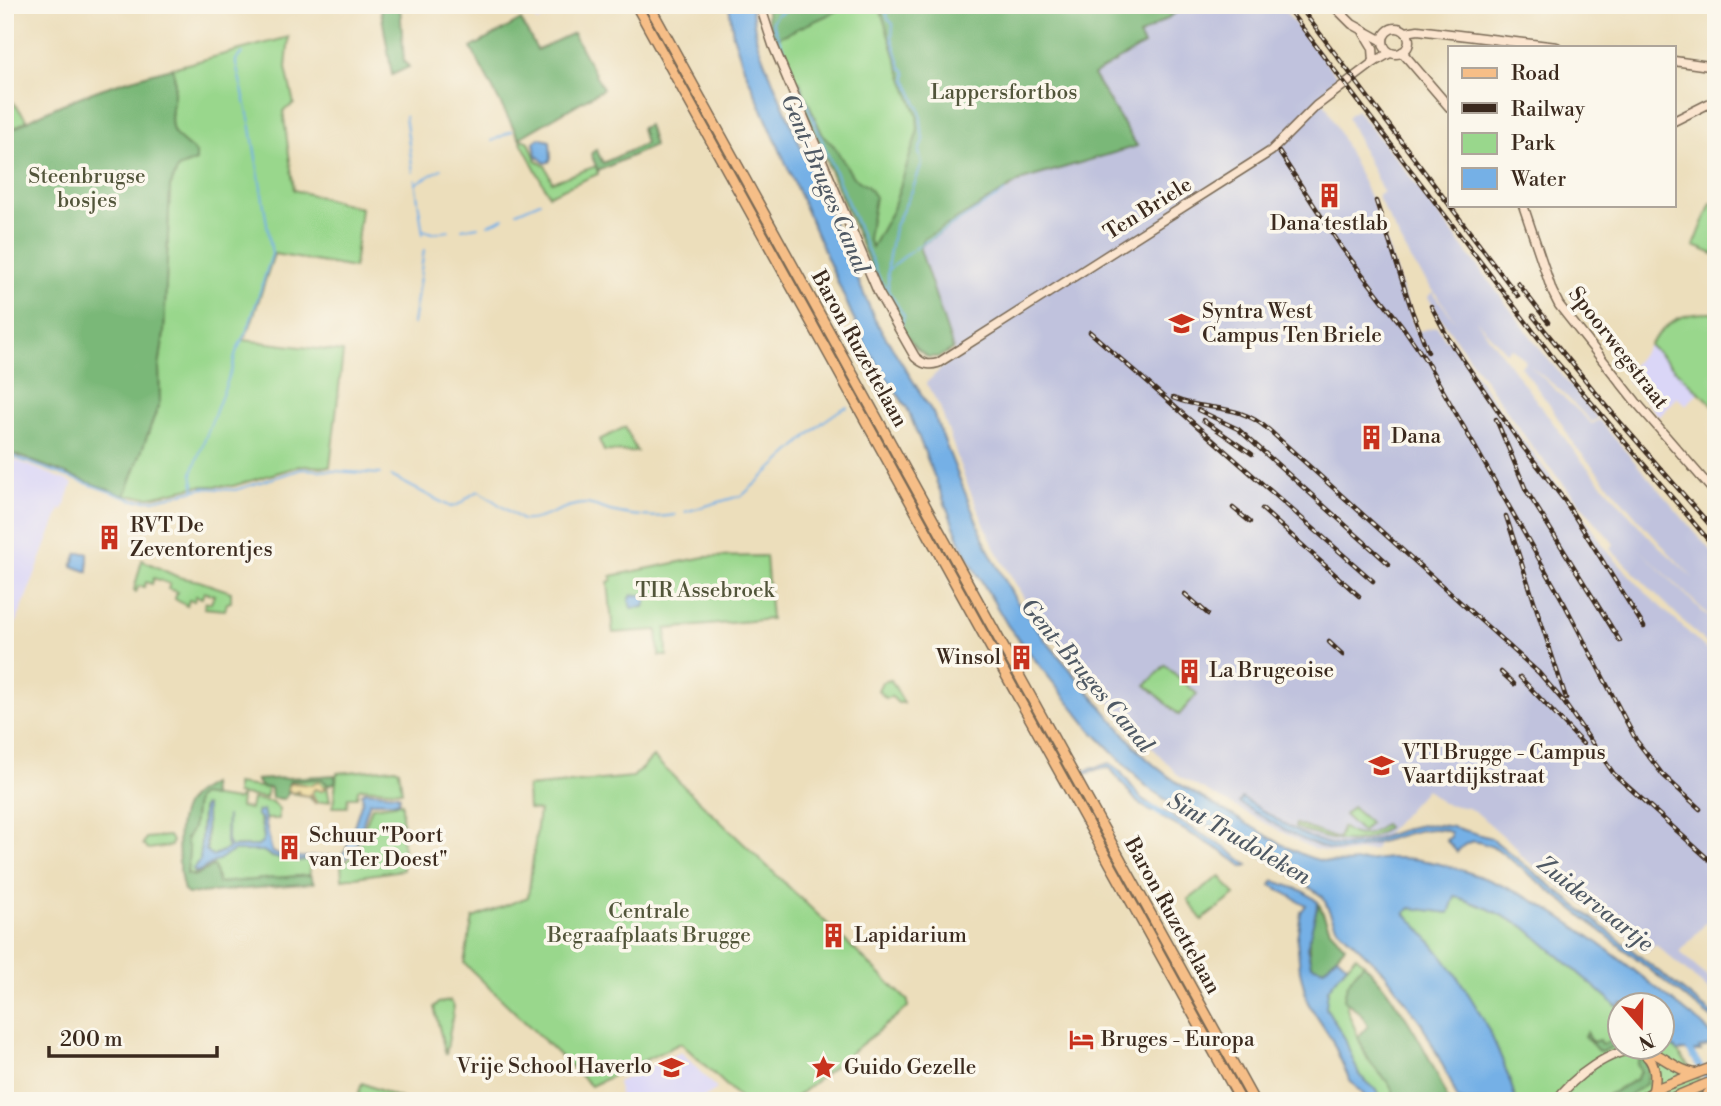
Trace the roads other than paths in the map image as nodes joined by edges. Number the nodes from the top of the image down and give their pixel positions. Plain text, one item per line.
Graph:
1 (636, 5) edge
2 (649, 5) edge
3 (760, 5) edge
4 (1334, 5) edge
5 (1363, 31) junction
6 (1406, 43) junction
7 (1386, 44) junction
8 (1548, 46) edge
9 (1676, 61) edge
10 (1374, 62) junction
11 (1716, 66) edge
12 (1716, 100) edge
13 (1448, 106) edge
14 (1676, 120) edge
15 (1522, 206) edge
16 (1716, 494) edge
17 (1059, 748) junction
18 (1049, 753) junction
19 (1606, 1060) edge
20 (1652, 1060) edge
21 (1665, 1060) edge
22 (1714, 1066) edge
23 (1695, 1073) junction
24 (1711, 1085) edge
25 (1654, 1092) junction
26 (1243, 1096) edge
27 (1556, 1101) edge
28 (1638, 1101) edge
29 (1665, 1101) edge
30 (1701, 1101) edge

1 - 18 main road, Baron Ruzettelaan
2 - 17 main road, Baron Ruzettelaan
3 - 10 street, Ten Briele
4 - 5 street
5 - 7 street
5 - 10 street
6 - 7 street
6 - 7 street
6 - 8 street
6 - 13 street
7 - 10 street, Ten Briele
9 - 11 street
12 - 14 street
15 - 16 street, Spoorwegstraat
17 - 18 street
17 - 26 main road, Baron Ruzettelaan
18 - 26 main road, Baron Ruzettelaan
19 - 27 street
20 - 25 main road
21 - 23 main road
22 - 23 main road
23 - 25 main road
24 - 29 main road
24 - 30 main road
25 - 28 main road

